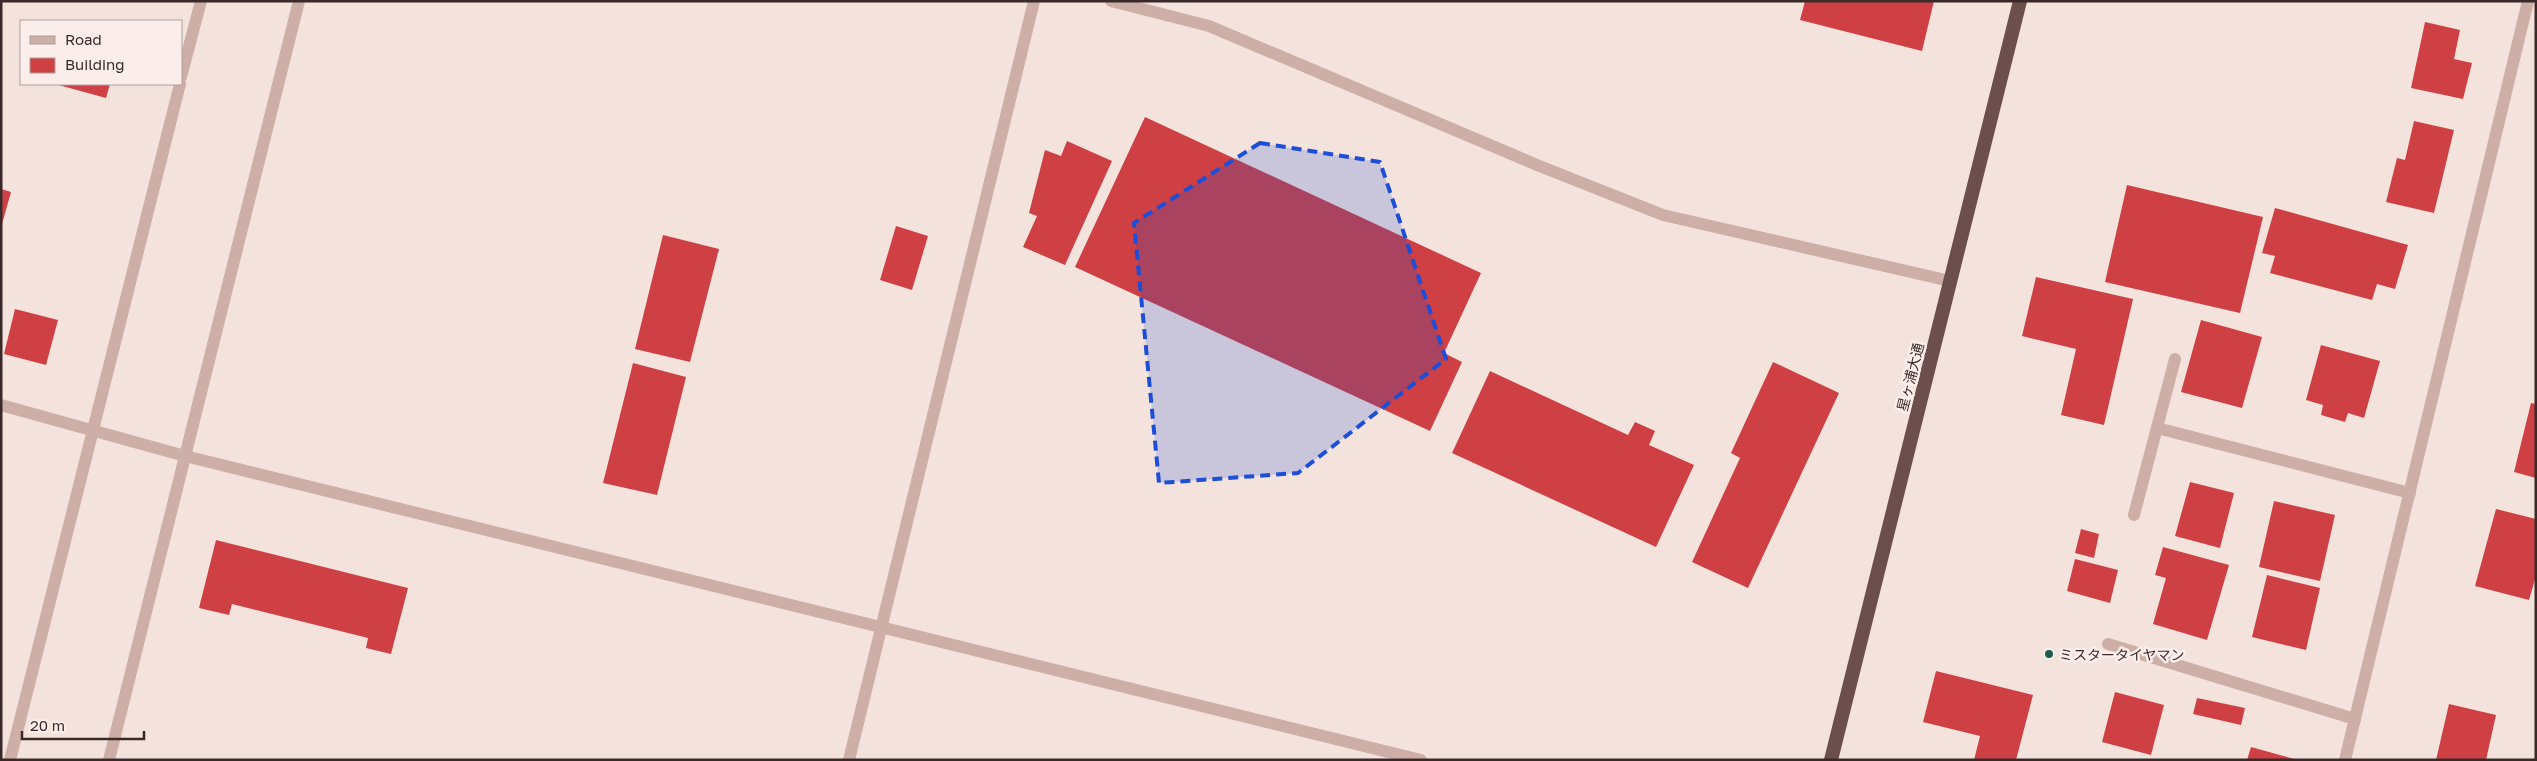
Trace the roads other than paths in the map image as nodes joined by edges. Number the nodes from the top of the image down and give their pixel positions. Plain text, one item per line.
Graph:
1 (201, 1) edge
2 (299, 1) edge
3 (1034, 1) edge
4 (1111, 1) edge
5 (2020, 1) edge
6 (2528, 1) edge
7 (182, 73) edge
8 (180, 85) edge
9 (1950, 281) junction
10 (2175, 359) dead end
11 (1, 405) edge
12 (2156, 428) junction
13 (91, 429) junction
14 (185, 456) junction
15 (2410, 493) junction
16 (2134, 515) dead end
17 (882, 628) junction
18 (2108, 644) dead end
19 (2355, 719) junction
20 (10, 760) edge
21 (109, 760) edge
22 (849, 760) edge
23 (1421, 760) edge
24 (1831, 760) edge
25 (2345, 760) edge

1 - 7 street
2 - 14 street
3 - 17 street
4 - 9 street
5 - 9 highway, 星ヶ浦大通
6 - 15 street
8 - 13 street
9 - 24 highway, 星ヶ浦大通
10 - 12 street
11 - 13 street
12 - 15 street
12 - 16 street
13 - 14 street
13 - 20 street
14 - 17 street
14 - 21 street
15 - 19 street
17 - 22 street
17 - 23 street
18 - 19 street
19 - 25 street

